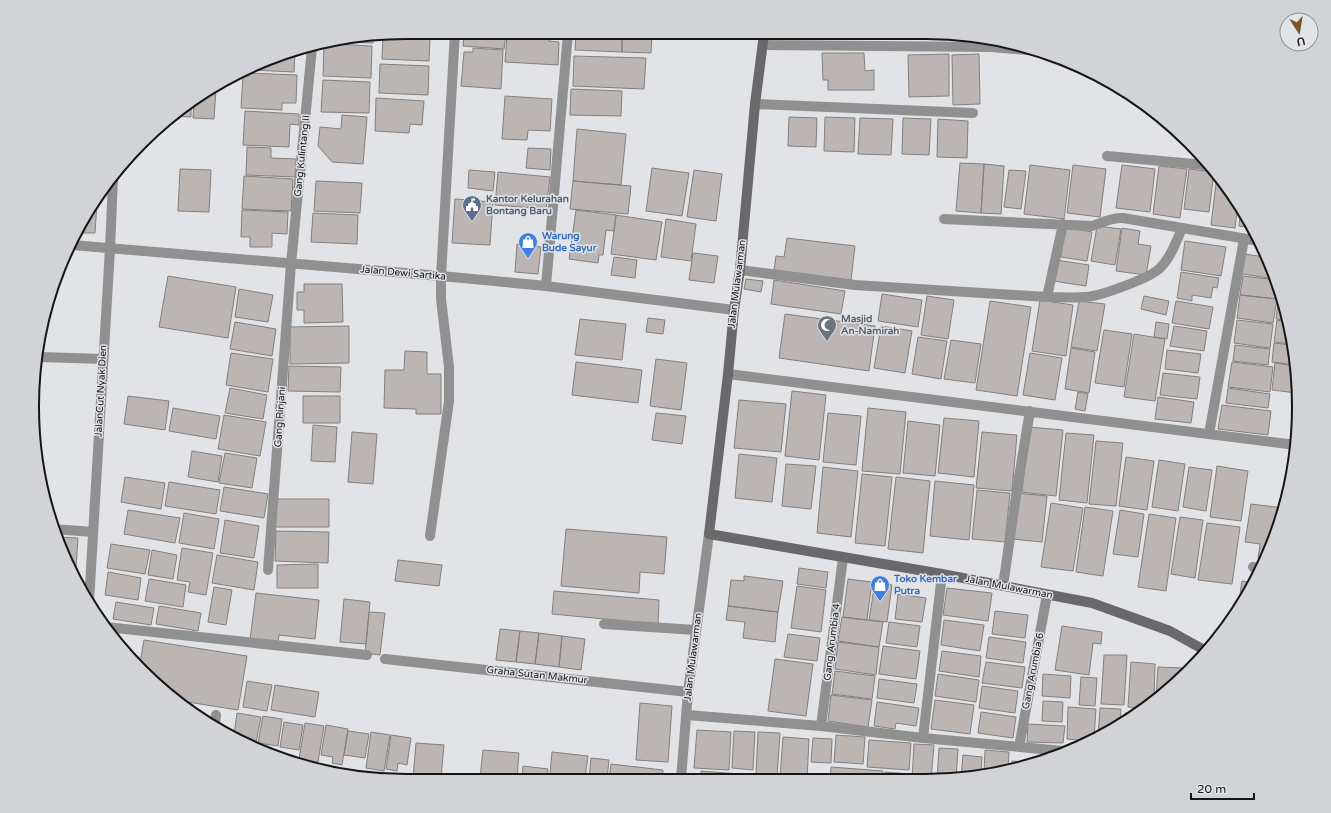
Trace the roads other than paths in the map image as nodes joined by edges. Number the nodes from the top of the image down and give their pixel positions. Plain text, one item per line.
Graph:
1 (454, 39) edge
2 (567, 39) edge
3 (764, 39) edge
4 (978, 43) edge
5 (763, 44) junction
6 (312, 52) edge
7 (755, 104) junction
8 (973, 113) dead end
9 (1107, 156) dead end
10 (1202, 165) edge
11 (113, 186) edge
12 (944, 219) dead end
13 (1063, 224) junction
14 (1182, 228) junction
15 (1244, 239) junction
16 (1252, 240) edge
17 (76, 246) edge
18 (110, 248) junction
19 (291, 264) junction
20 (740, 270) junction
21 (441, 276) junction
22 (546, 286) junction
23 (1046, 297) junction
24 (734, 310) junction
25 (42, 357) edge
26 (103, 359) junction
27 (728, 374) junction
28 (1030, 411) junction
29 (1209, 434) junction
30 (1290, 444) edge
31 (61, 530) edge
32 (93, 532) junction
33 (708, 534) junction
34 (430, 536) dead end
35 (843, 558) junction
36 (268, 570) dead end
37 (942, 574) junction
38 (1003, 586) junction
39 (90, 592) edge
40 (1047, 595) junction
41 (604, 624) dead end
42 (113, 627) edge
43 (696, 630) junction
44 (1201, 648) edge
45 (367, 655) dead end
46 (386, 659) dead end
47 (688, 692) junction
48 (687, 715) junction
49 (821, 726) junction
50 (923, 738) junction
51 (1019, 747) junction
52 (1054, 750) edge
53 (681, 774) edge

1 - 21 street
2 - 22 street
3 - 5 street, Jalan Mulawarman
4 - 5 street
5 - 7 street, Jalan Mulawarman
6 - 19 street, Gang Kulintang II
7 - 8 street
7 - 20 street, Jalan Mulawarman
9 - 10 street
11 - 18 street, JalanCut Nyak Dien
12 - 13 street
13 - 14 street
13 - 23 street
14 - 15 street
14 - 23 street
15 - 16 street
15 - 29 street
17 - 18 street, Jalan Dewi Sartika
18 - 19 street, Jalan Dewi Sartika
18 - 26 street, JalanCut Nyak Dien
19 - 21 street, Jalan Dewi Sartika
19 - 36 street, Gang Rinjani
20 - 23 street
20 - 24 street, Jalan Mulawarman
21 - 22 street, Jalan Dewi Sartika
21 - 34 street
22 - 24 street, Jalan Dewi Sartika
24 - 27 street, Jalan Mulawarman
25 - 26 street
26 - 32 street, JalanCut Nyak Dien
27 - 28 street
27 - 33 street, Jalan Mulawarman
28 - 29 street
28 - 38 street
29 - 30 street
31 - 32 street
32 - 39 street, JalanCut Nyak Dien
33 - 35 street, Jalan Mulawarman
33 - 43 street, Jalan Mulawarman
35 - 37 street, Jalan Mulawarman
35 - 49 street, Gang Arumbia 4
37 - 38 street, Jalan Mulawarman
37 - 50 street
38 - 40 street, Jalan Mulawarman
40 - 44 street, Jalan Mulawarman
40 - 51 street, Gang Arumbia 6
41 - 43 street
42 - 45 street
43 - 47 street, Jalan Mulawarman
46 - 47 street, Graha Sutan Makmur
47 - 48 street, Jalan Mulawarman
48 - 49 street
48 - 53 street, Jalan Mulawarman
49 - 50 street
50 - 51 street
51 - 52 street

